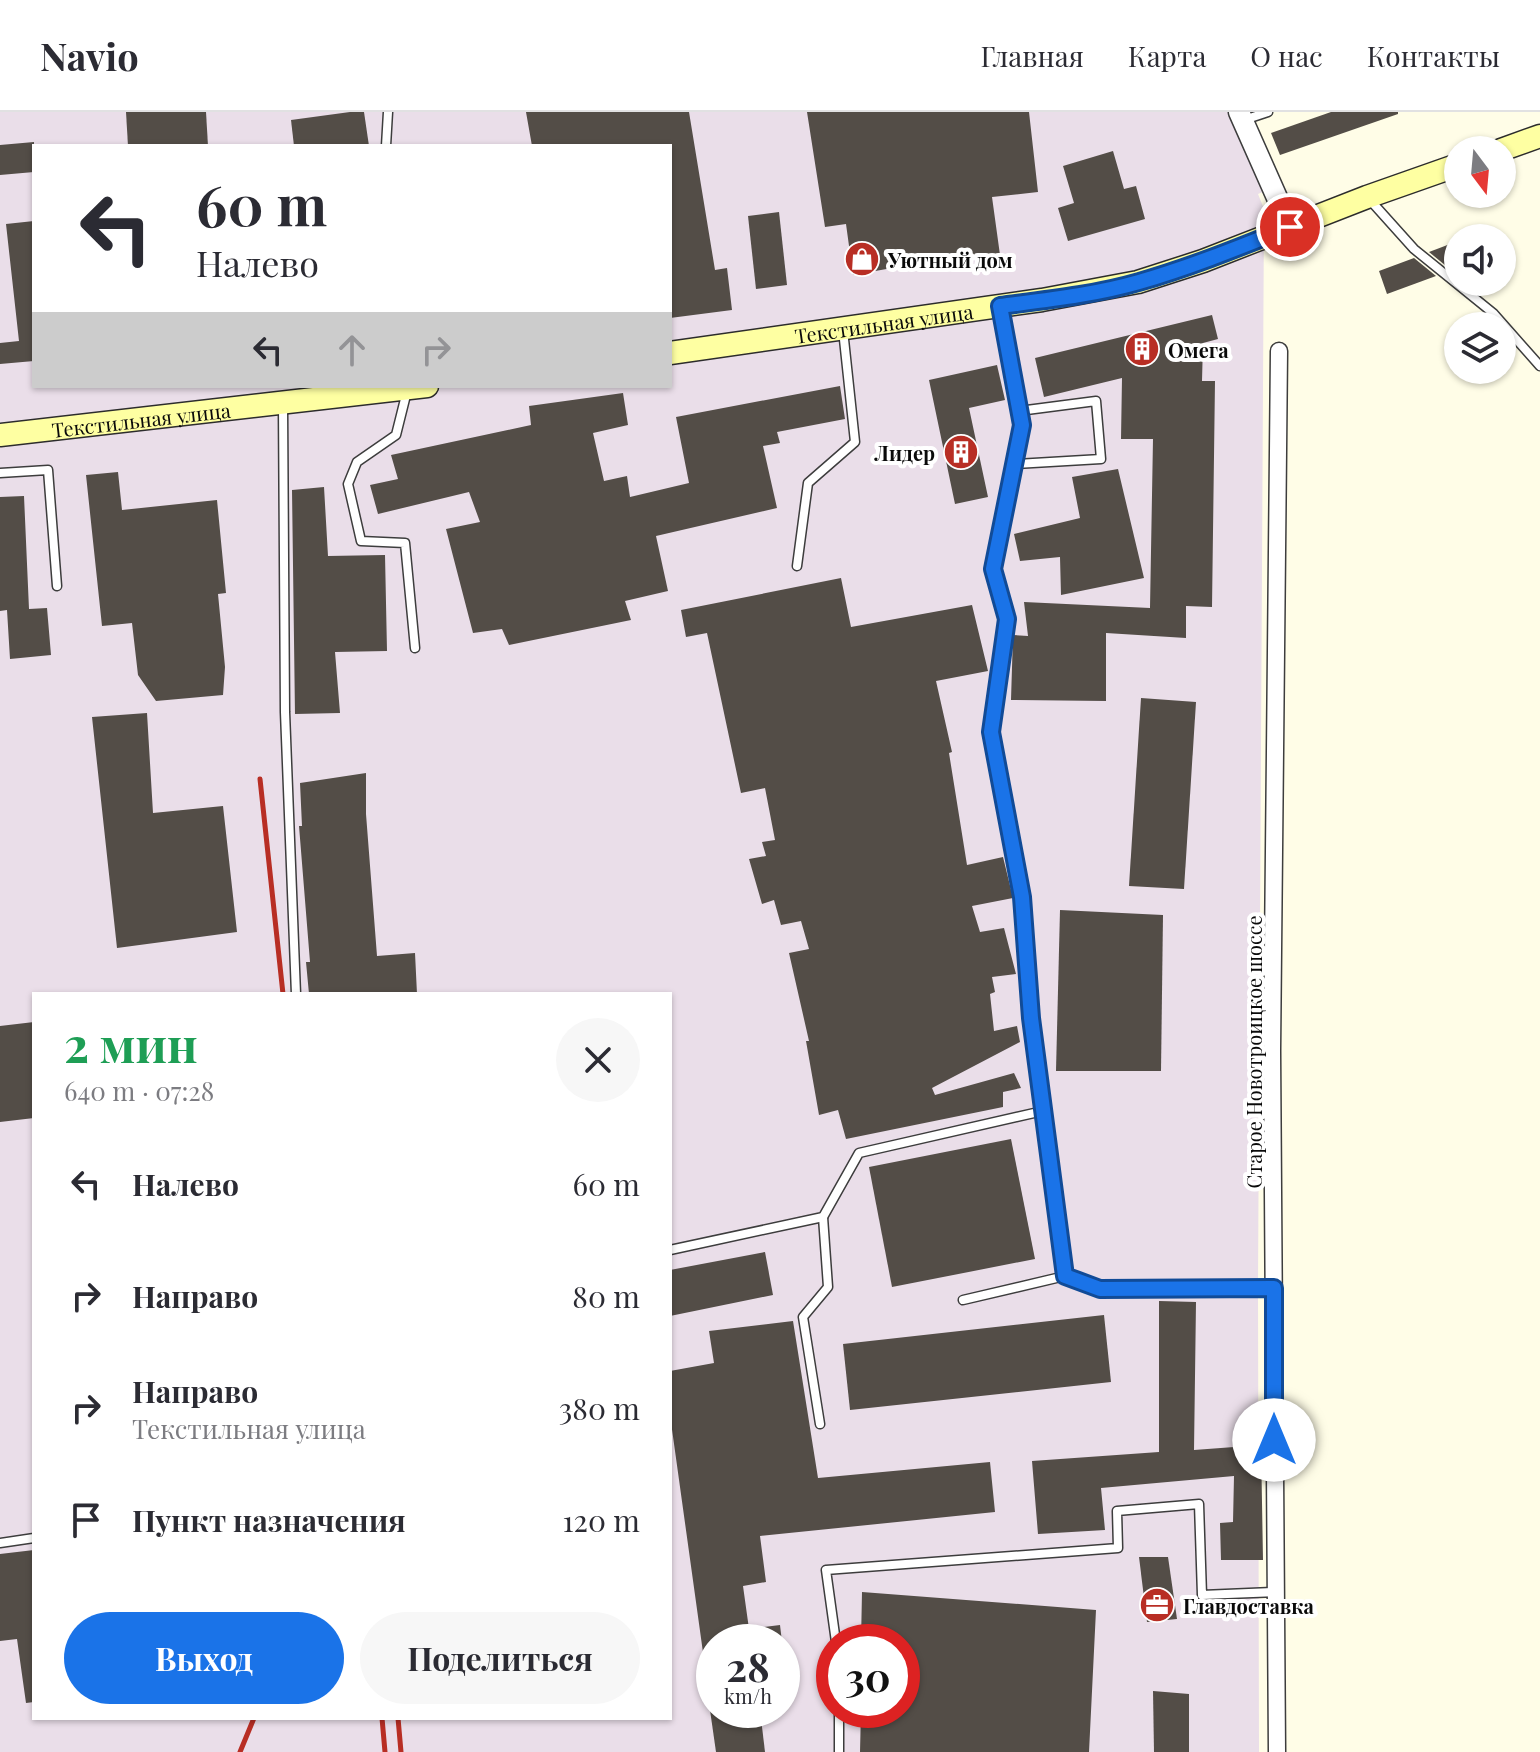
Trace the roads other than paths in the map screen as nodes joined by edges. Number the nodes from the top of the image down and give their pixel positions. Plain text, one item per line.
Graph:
1 (388, 112) edge
2 (1268, 112) edge
3 (1241, 116) edge
4 (1540, 136) edge
5 (386, 144) edge
6 (1516, 145) edge
7 (1444, 170) edge
8 (1367, 197) junction
9 (1290, 227) junction
10 (1000, 306) junction
11 (843, 329) junction
12 (1279, 351) dead end
13 (672, 353) edge
14 (1540, 366) edge
15 (405, 388) edge
16 (414, 388) edge
17 (283, 402) junction
18 (1019, 411) junction
19 (0, 435) edge
20 (1014, 464) junction
21 (0, 473) edge
22 (797, 566) dead end
23 (57, 586) dead end
24 (415, 648) dead end
25 (296, 992) edge
26 (1043, 1111) junction
27 (823, 1217) junction
28 (672, 1250) edge
29 (1065, 1276) junction
30 (1274, 1288) junction
31 (963, 1300) dead end
32 (820, 1424) dead end
33 (32, 1538) edge
34 (0, 1543) edge
35 (1275, 1592) junction
36 (834, 1624) edge
37 (839, 1728) edge
38 (839, 1752) edge
39 (1277, 1752) edge

1 - 5 lane
2 - 3 lane
3 - 9 street
4 - 6 main road
7 - 8 main road, Текстильная улица
8 - 9 main road, Текстильная улица
8 - 14 lane
9 - 10 main road, Текстильная улица
10 - 11 main road, Текстильная улица
10 - 18 lane
11 - 13 main road, Текстильная улица
11 - 22 lane
12 - 30 street, Старое Новотроицкое шоссе
15 - 17 main road, Текстильная улица
16 - 24 lane
17 - 19 main road, Текстильная улица
17 - 25 lane
18 - 20 lane
18 - 20 lane
20 - 26 lane
21 - 23 lane
26 - 27 lane
26 - 29 lane
27 - 28 lane
27 - 32 lane
29 - 30 lane
29 - 31 lane
30 - 35 street, Старое Новотроицкое шоссе
33 - 34 lane
35 - 36 lane
35 - 39 street, Старое Новотроицкое шоссе
37 - 38 lane

